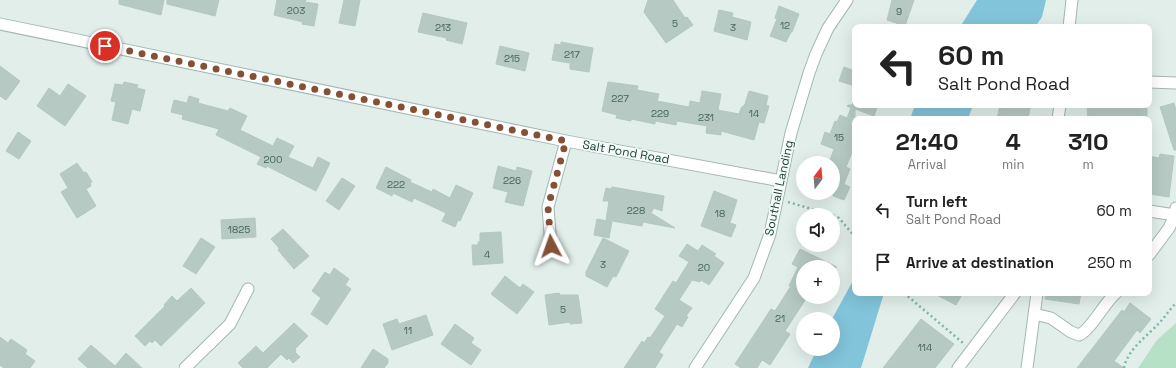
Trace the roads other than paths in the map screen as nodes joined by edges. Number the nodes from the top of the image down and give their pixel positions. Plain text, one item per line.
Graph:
1 (847, 0) edge
2 (1072, 0) edge
3 (0, 24) edge
4 (1069, 24) edge
5 (1152, 82) edge
6 (1176, 83) edge
7 (566, 141) junction
8 (782, 180) junction
9 (1152, 211) edge
10 (1176, 211) edge
11 (551, 246) dead end
12 (1152, 251) edge
13 (248, 289) dead end
14 (1013, 296) edge
15 (1037, 296) edge
16 (1112, 296) edge
17 (1034, 314) junction
18 (186, 368) edge
19 (696, 368) edge
20 (958, 368) edge
21 (1027, 368) edge

1 - 8 street, Southall Landing
2 - 4 street
3 - 7 street, Salt Pond Road
5 - 6 street
7 - 8 street, Salt Pond Road
7 - 11 street
8 - 19 street, Southall Landing
9 - 10 street
10 - 12 street
13 - 18 street
14 - 20 street
15 - 17 street
16 - 17 street
17 - 21 street

